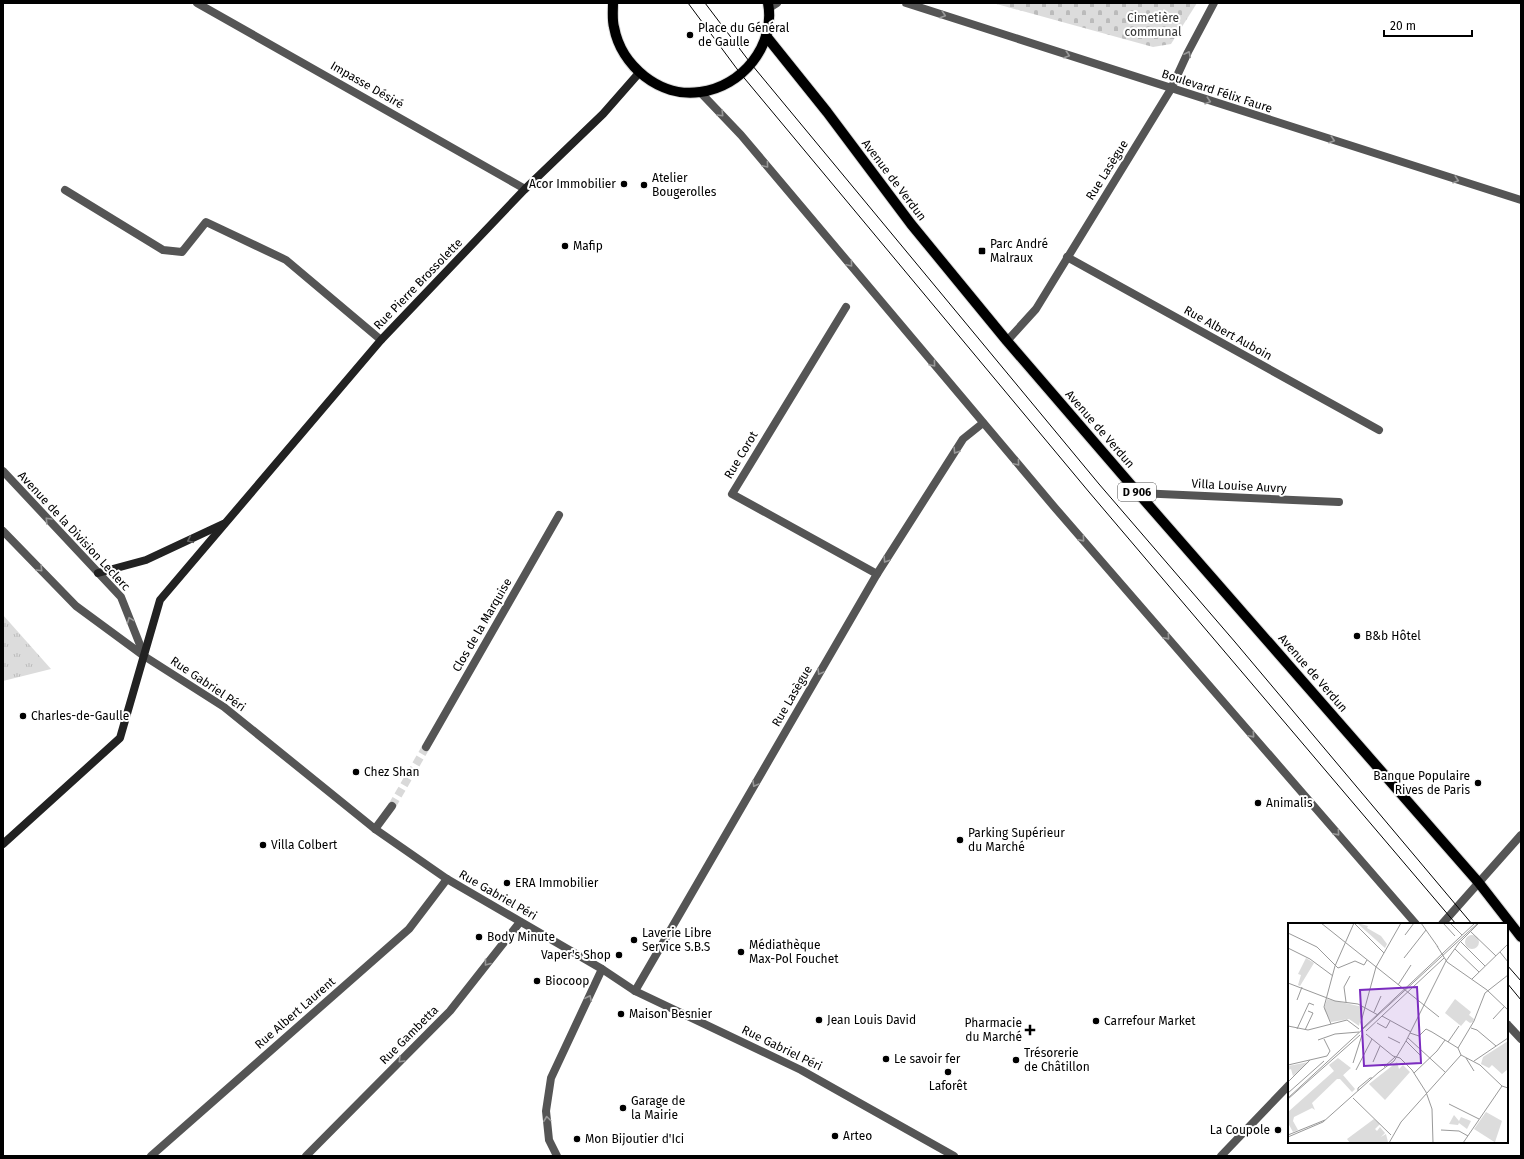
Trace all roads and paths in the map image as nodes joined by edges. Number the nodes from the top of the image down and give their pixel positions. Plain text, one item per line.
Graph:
1 (197, 3) edge
2 (614, 3) edge
3 (906, 3) edge
4 (1214, 3) edge
5 (772, 5) edge
6 (766, 36) junction
7 (640, 74) junction
8 (1171, 89) junction
9 (700, 92) junction
10 (525, 189) junction
11 (65, 190) dead end
12 (1521, 200) edge
13 (1067, 257) junction
14 (846, 307) dead end
15 (381, 340) junction
16 (1007, 341) junction
17 (983, 423) junction
18 (1379, 430) dead end
19 (3, 472) edge
20 (1138, 493) junction
21 (1339, 502) dead end
22 (559, 515) dead end
23 (226, 523) junction
24 (3, 531) edge
25 (98, 573) junction
26 (877, 574) junction
27 (144, 656) junction
28 (426, 748) tunnel mouth
29 (392, 806) tunnel mouth
30 (375, 829) junction
31 (1521, 835) edge
32 (3, 844) edge
33 (447, 879) junction
34 (1479, 883) junction
35 (520, 922) junction
36 (1415, 923) edge
37 (1443, 923) edge
38 (1521, 936) edge
39 (602, 969) junction
40 (635, 991) junction
41 (1508, 1025) edge
42 (1521, 1039) edge
43 (1288, 1086) edge
44 (151, 1156) edge
45 (306, 1156) edge
46 (557, 1156) edge
47 (954, 1156) edge
48 (1221, 1156) edge

1 - 10 street, Impasse Désiré
2 - 7 main road
3 -> 8 street, Boulevard Félix Faure
8 -> 4 street, Rue Lasègue
5 - 6 main road
6 - 9 main road
6 - 16 main road, Avenue de Verdun / D 906
7 - 9 main road
7 - 10 main road, Rue Pierre Brossolette
8 -> 12 street, Boulevard Félix Faure
8 - 13 street, Rue Lasègue
9 -> 17 street
10 - 15 main road, Rue Pierre Brossolette
11 - 15 street
13 - 16 street, Rue Lasègue
13 - 18 street, Rue Albert Auboin
14 - 26 street, Rue Corot
15 - 23 main road, Rue Pierre Brossolette
16 - 20 main road, Avenue de Verdun / D 906
17 -> 26 street, Rue Lasègue
17 -> 36 street
25 -> 19 street, Avenue de la Division Leclerc
20 - 21 street, Villa Louise Auvry
20 - 34 main road, Avenue de Verdun / D 906
22 - 28 street, Clos de la Marquise
23 -> 25 main road, Rue Pierre Brossolette
23 - 27 main road, Rue Pierre Brossolette
24 -> 27 street
27 -> 25 street, Avenue de la Division Leclerc
26 -> 40 street, Rue Lasègue
27 - 30 street, Rue Gabriel Péri
27 - 32 main road, Rue Pierre Brossolette
29 - 30 street
30 - 33 street, Rue Gabriel Péri
31 - 34 street
33 - 35 street, Rue Gabriel Péri
33 - 44 street, Rue Albert Laurent
34 - 37 street
34 - 38 main road, Avenue de Verdun / D 906
35 - 39 street, Rue Gabriel Péri
35 -> 45 street, Rue Gambetta
39 - 40 street, Rue Gabriel Péri
46 -> 39 street
40 - 47 street, Rue Gabriel Péri
41 - 42 street
43 - 48 street

